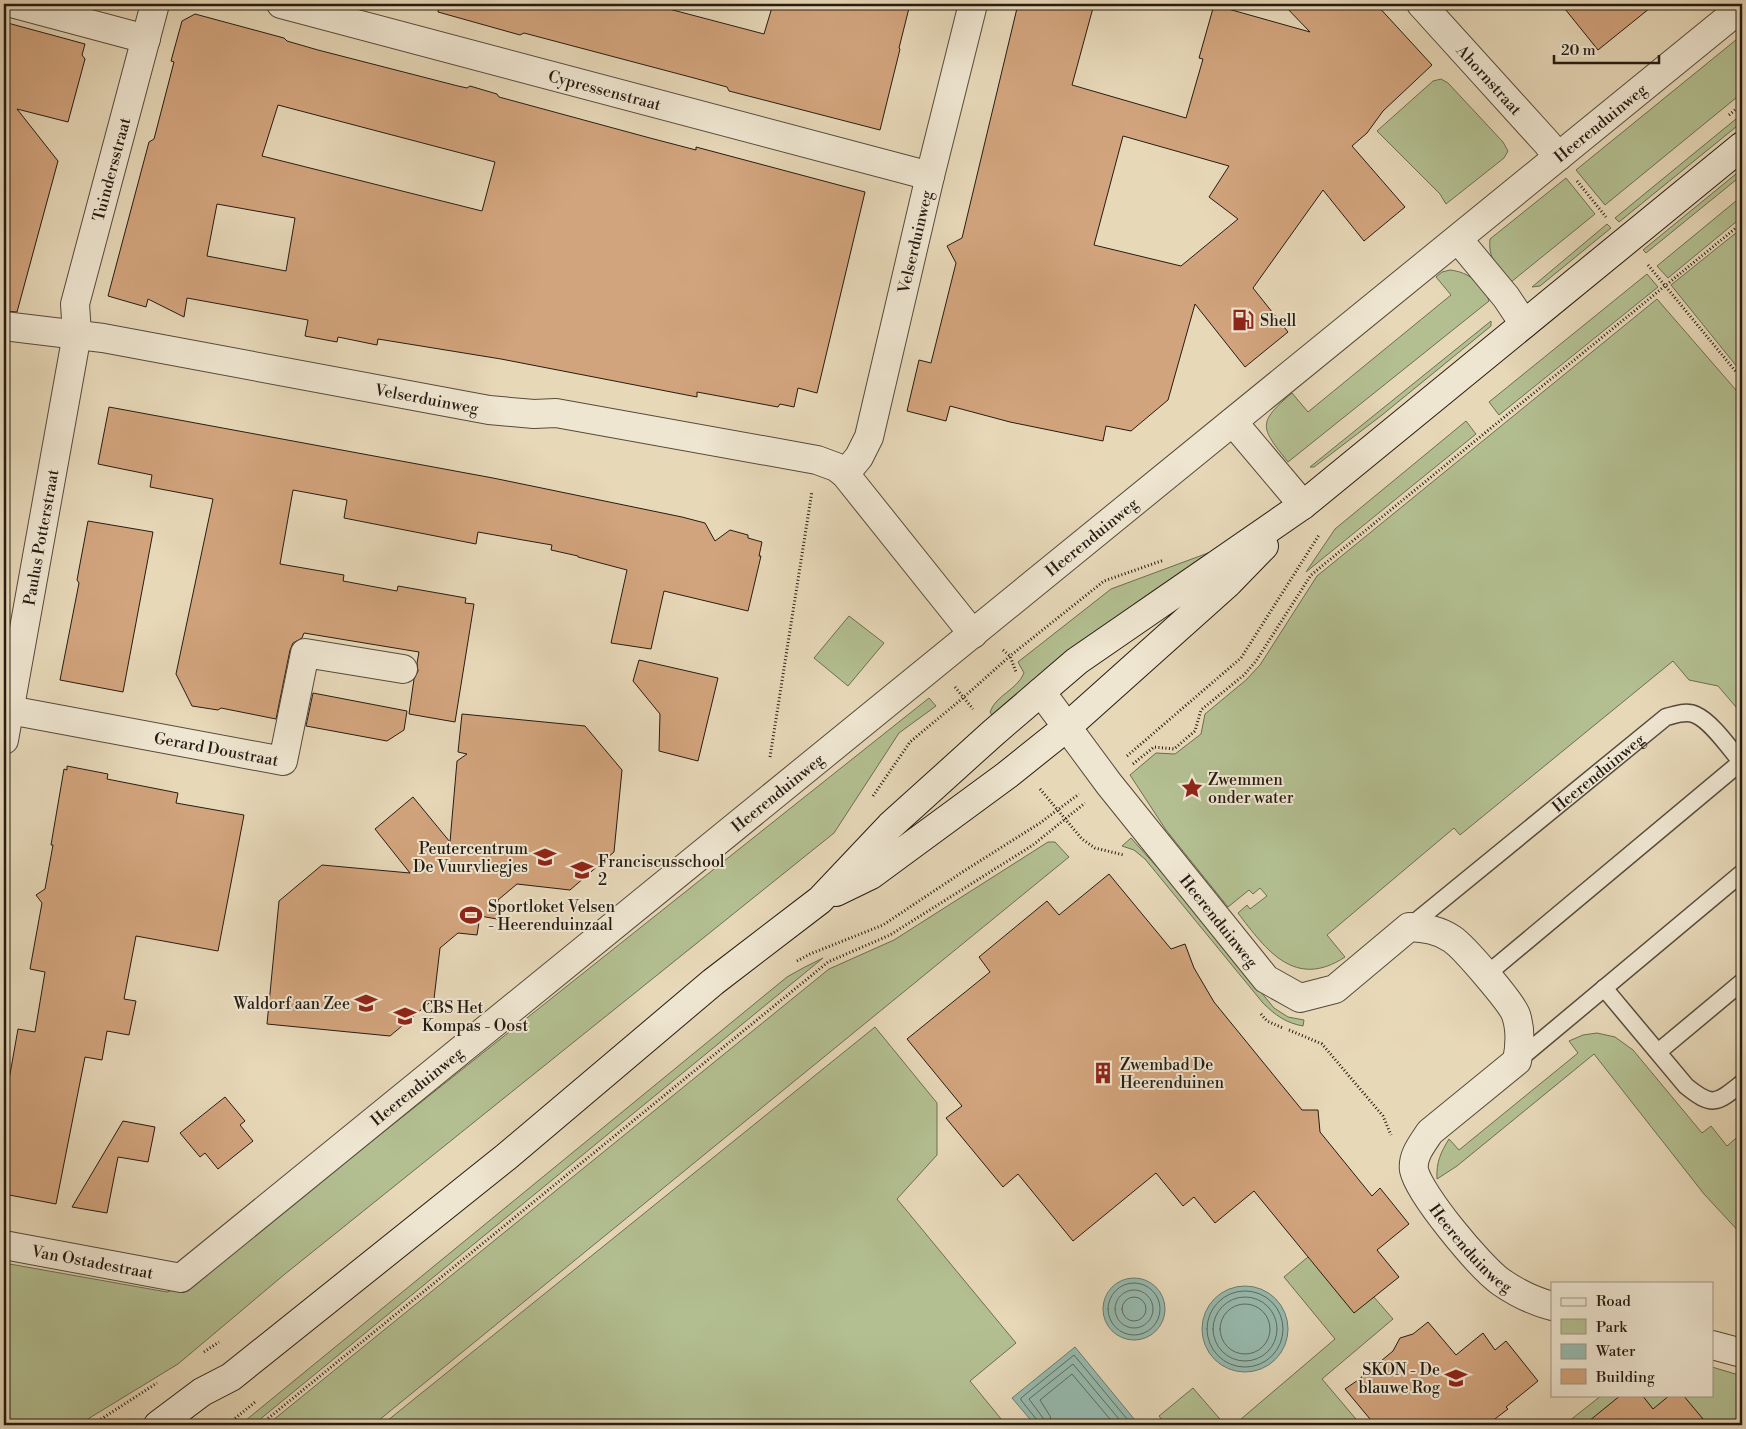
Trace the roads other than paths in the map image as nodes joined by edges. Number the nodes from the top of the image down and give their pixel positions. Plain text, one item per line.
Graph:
1 (15, 4) edge
2 (155, 4) edge
3 (280, 4) edge
4 (973, 4) edge
5 (1421, 4) edge
6 (1742, 7) edge
7 (146, 39) junction
8 (1742, 146) edge
9 (1558, 157) junction
10 (930, 176) junction
11 (1458, 239) junction
12 (1524, 324) junction
13 (4, 326) edge
14 (77, 334) junction
15 (1233, 422) junction
16 (845, 474) junction
17 (1302, 505) junction
18 (973, 634) junction
19 (402, 669) dead end
20 (1041, 692) junction
21 (6, 710) edge
22 (1067, 726) junction
23 (4, 740) edge
24 (1742, 762) edge
25 (1742, 873) edge
26 (820, 900) junction
27 (1409, 927) junction
28 (1486, 974) junction
29 (1742, 982) edge
30 (1604, 988) junction
31 (1658, 1052) junction
32 (1517, 1061) junction
33 (1742, 1082) edge
34 (4, 1245) edge
35 (181, 1278) joint
36 (1551, 1306) edge
37 (1714, 1346) edge
38 (1742, 1353) edge
39 (231, 1377) junction
40 (158, 1425) edge
41 (185, 1425) edge

1 - 7 street
2 - 7 street, Tuindersstraat
3 - 10 street, Cypressenstraat
4 - 10 street, Velserduinweg
5 - 9 street, Ahornstraat
6 - 9 street, Heerenduinweg
7 - 14 street, Tuindersstraat
8 - 12 street
9 - 11 street, Heerenduinweg
10 - 16 street, Velserduinweg
11 - 12 street
11 - 15 street, Heerenduinweg
12 - 17 street
13 - 14 street, Velserduinweg
14 - 16 street, Velserduinweg
14 - 21 street, Paulus Potterstraat
15 - 17 street
15 - 18 street, Heerenduinweg
16 - 18 street, Velserduinweg
17 - 20 street
17 - 22 street
18 - 35 street, Heerenduinweg
19 - 21 street, Gerard Doustraat
20 - 22 street, Heerenduinweg
20 - 26 street
21 - 23 street, Paulus Potterstraat
22 - 26 street
22 - 27 street, Heerenduinweg
24 - 27 lane, Heerenduinweg
24 - 28 lane, Heerenduinweg
25 - 30 lane, Heerenduinweg
26 - 39 street
27 - 28 street
28 - 32 street
29 - 31 lane
30 - 31 lane
30 - 32 lane, Heerenduinweg
31 - 33 lane
32 - 36 street, Heerenduinweg
34 - 35 street, Van Ostadestraat
37 - 38 street
39 - 40 street
39 - 41 street

